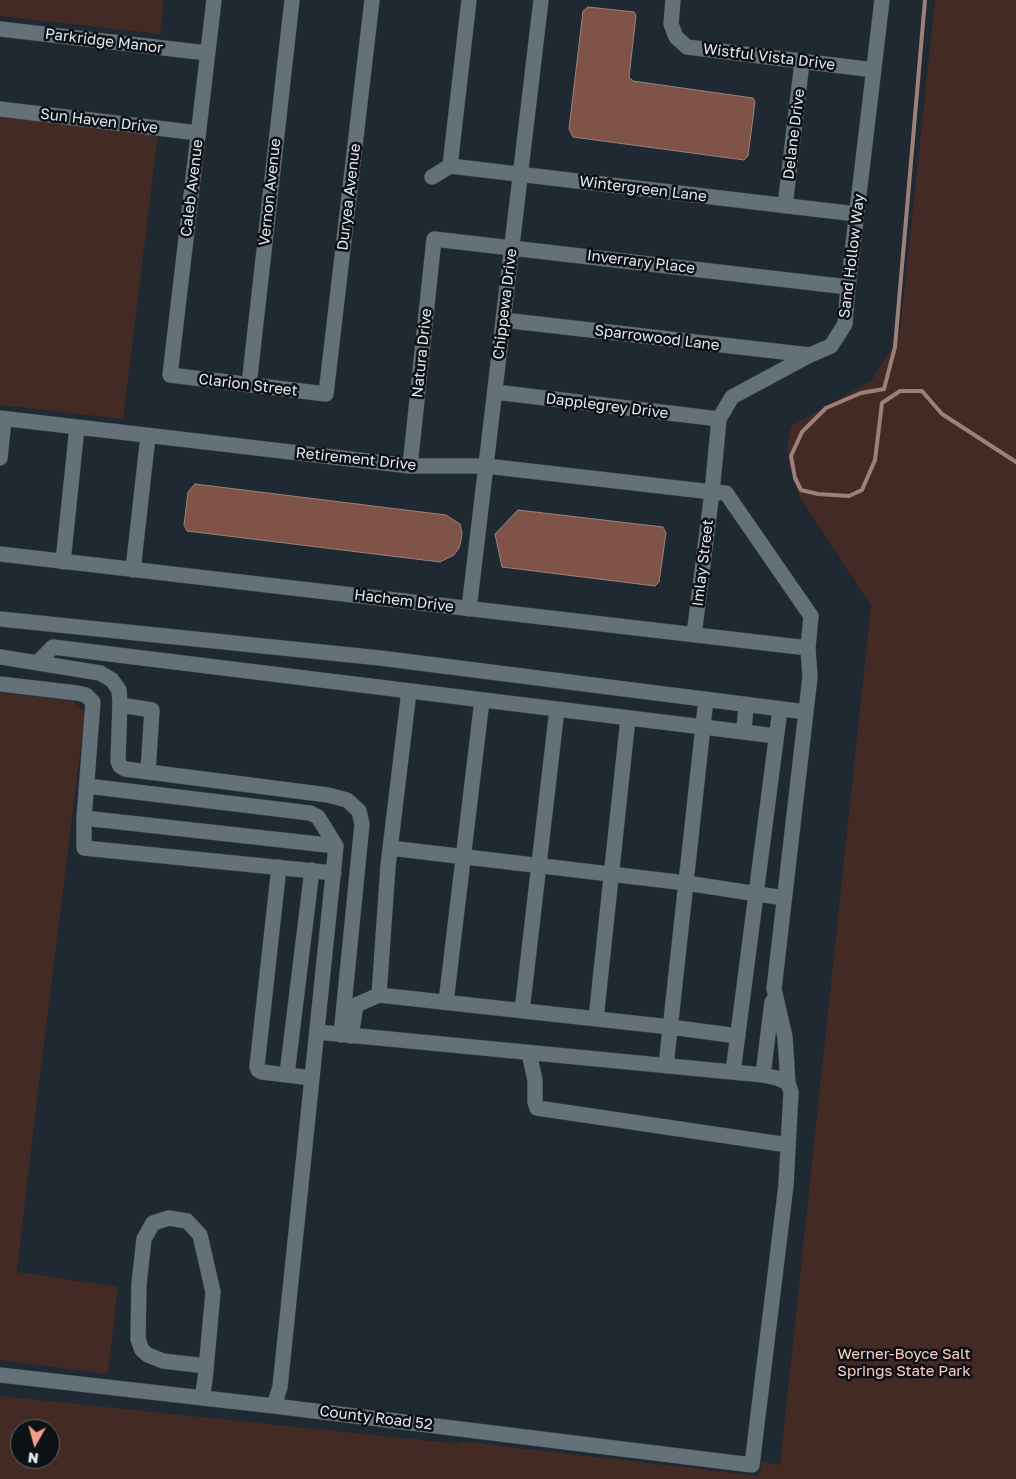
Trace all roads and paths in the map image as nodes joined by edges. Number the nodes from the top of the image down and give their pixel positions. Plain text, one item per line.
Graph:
1 (214, 0) edge
2 (292, 0) edge
3 (372, 0) edge
4 (469, 0) edge
5 (541, 0) edge
6 (673, 0) edge
7 (882, 0) edge
8 (0, 29) edge
9 (207, 53) junction
10 (802, 62) junction
11 (874, 70) junction
12 (0, 108) edge
13 (198, 133) junction
14 (450, 166) junction
15 (520, 174) junction
16 (432, 177) dead end
17 (785, 206) junction
18 (856, 214) junction
19 (434, 239) joint
20 (512, 247) junction
21 (848, 287) junction
22 (503, 320) junction
23 (810, 355) junction
24 (170, 375) joint
25 (248, 385) junction
26 (495, 392) junction
27 (326, 394) joint
28 (2, 418) edge
29 (718, 419) junction
30 (77, 427) junction
31 (148, 436) junction
32 (0, 458) edge
33 (410, 466) junction
34 (486, 466) junction
35 (712, 492) junction
36 (0, 554) edge
37 (63, 562) junction
38 (133, 570) junction
39 (469, 609) junction
40 (0, 620) edge
41 (694, 635) junction
42 (808, 648) junction
43 (0, 657) edge
44 (37, 663) junction
45 (0, 684) edge
46 (409, 691) junction
47 (706, 699) junction
48 (482, 700) junction
49 (746, 704) junction
50 (120, 705) junction
51 (557, 709) junction
52 (780, 709) junction
53 (806, 712) junction
54 (628, 718) junction
55 (704, 728) junction
56 (744, 732) junction
57 (776, 736) junction
58 (148, 772) junction
59 (87, 786) junction
60 (84, 818) junction
61 (336, 846) junction
62 (390, 848) junction
63 (463, 857) junction
64 (539, 866) junction
65 (279, 867) junction
66 (312, 870) junction
67 (334, 873) junction
68 (611, 874) junction
69 (686, 883) junction
70 (756, 893) junction
71 (784, 898) junction
72 (774, 989) junction
73 (379, 995) junction
74 (446, 1002) junction
75 (522, 1011) junction
76 (596, 1019) junction
77 (670, 1027) junction
78 (317, 1032) junction
79 (346, 1035) junction
80 (738, 1036) junction
81 (529, 1053) junction
82 (666, 1066) junction
83 (734, 1072) junction
84 (288, 1074) junction
85 (763, 1075) junction
86 (312, 1078) junction
87 (788, 1083) junction
88 (788, 1145) junction
89 (206, 1366) junction
90 (0, 1375) edge
91 (202, 1398) junction
92 (274, 1406) junction

1 - 9 street, Caleb Avenue
2 - 25 street, Vernon Avenue
3 - 27 street, Duryea Avenue
4 - 14 street
5 - 15 street, Chippewa Drive
6 - 10 street, Wistful Vista Drive
7 - 11 street, Sand Hollow Way
8 - 9 street, Parkridge Manor
9 - 13 street, Caleb Avenue
10 - 11 street, Wistful Vista Drive
10 - 17 street, Delane Drive
11 - 18 street, Sand Hollow Way
12 - 13 street, Sun Haven Drive
13 - 24 street, Caleb Avenue
14 - 15 street, Wintergreen Lane
14 - 16 street
15 - 17 street, Wintergreen Lane
15 - 20 street, Chippewa Drive
17 - 18 street, Wintergreen Lane
18 - 21 street, Sand Hollow Way
19 - 20 street, Inverrary Place
19 - 33 street, Natura Drive
20 - 21 street, Inverrary Place
20 - 22 street, Chippewa Drive
21 - 23 street, Sand Hollow Way
22 - 23 street, Sparrowood Lane
22 - 26 street, Chippewa Drive
23 - 29 street, Sand Hollow Way
24 - 25 street, Clarion Street
25 - 27 street, Clarion Street
26 - 29 street, Dapplegrey Drive
26 - 34 street, Chippewa Drive
28 - 30 street, Retirement Drive
28 - 32 street
29 - 35 street, Sand Hollow Way
30 - 31 street, Retirement Drive
30 - 37 street
31 - 33 street, Retirement Drive
31 - 38 street
33 - 34 street, Retirement Drive
34 - 35 street, Retirement Drive
34 - 39 street, Chippewa Drive
35 - 41 street, Imlay Street
35 - 42 street
36 - 37 street, Hachem Drive
37 - 38 street, Hachem Drive
38 - 39 street, Hachem Drive
39 - 41 street, Hachem Drive
40 - 47 street
41 - 42 street, Hachem Drive
42 - 53 street
43 - 44 street
44 - 46 street
44 - 50 street
45 - 59 street
46 - 48 street
46 - 62 street
47 - 49 street
47 - 55 street
48 - 51 street
48 - 63 street
49 - 52 street
49 - 56 street
50 - 58 street
50 - 58 street
51 - 54 street
51 - 64 street
52 - 53 street
52 - 57 street
53 - 71 street
54 - 55 street
54 - 68 street
55 - 56 street
55 - 69 street
56 - 57 street
57 - 70 street
58 - 79 street
59 - 60 street
59 - 61 street
60 - 61 street
60 - 65 street
61 - 67 street
62 - 63 street
62 - 73 street
63 - 64 street
63 - 74 street
64 - 68 street
64 - 75 street
65 - 66 street
65 - 84 street
66 - 67 street
66 - 84 street
67 - 78 street
68 - 69 street
68 - 76 street
69 - 70 street
69 - 77 street
70 - 71 street
70 - 80 street
71 - 72 street
72 - 85 street
72 - 87 street
73 - 74 street
73 - 79 street
74 - 75 street
75 - 76 street
76 - 77 street
77 - 80 street
77 - 82 street
78 - 79 street
78 - 86 street
79 - 81 street
80 - 83 street
81 - 82 street
81 - 88 street
82 - 83 street
83 - 85 street
84 - 86 street
85 - 87 street
86 - 92 street
87 - 88 street
88 - 92 street, County Road 52
89 - 89 street
89 - 91 street
90 - 91 street, County Road 52
91 - 92 street, County Road 52

